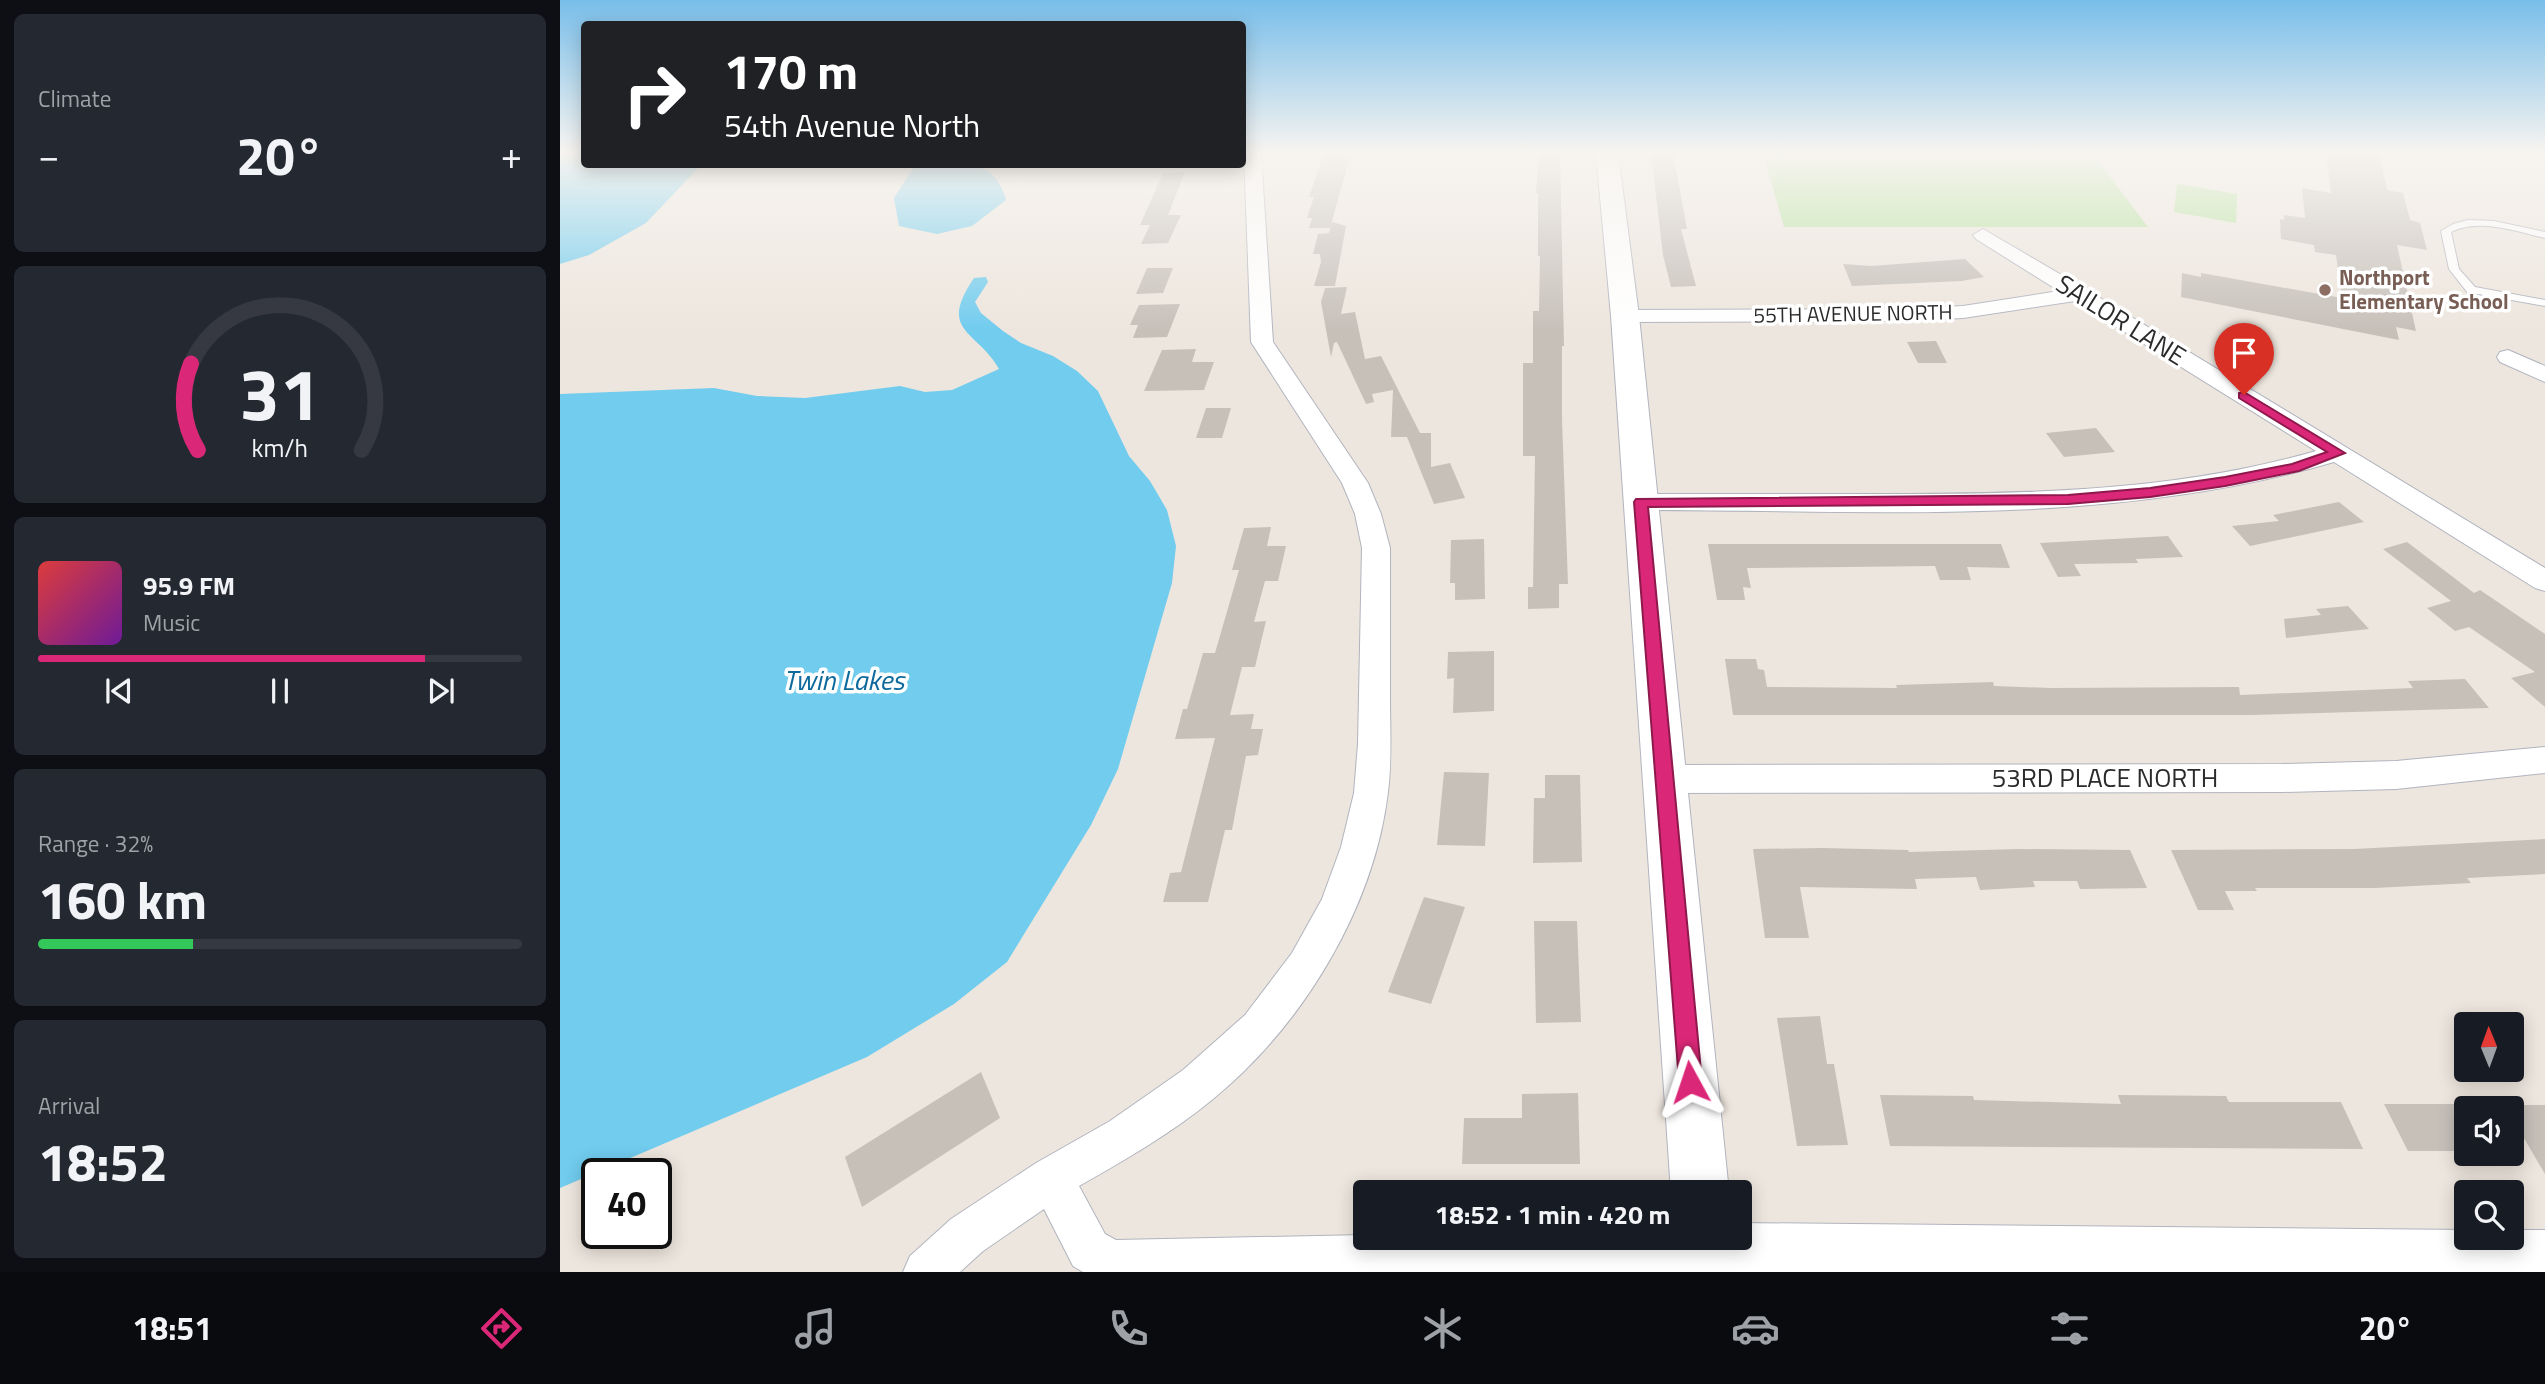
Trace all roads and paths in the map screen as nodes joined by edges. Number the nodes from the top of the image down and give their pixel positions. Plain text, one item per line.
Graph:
1 (1255, 212) edge
2 (1614, 212) edge
3 (1983, 235) dead end
4 (2545, 235) edge
5 (2080, 294) junction
6 (2545, 303) edge
7 (1625, 316) junction
8 (2508, 357) dead end
9 (2545, 375) edge
10 (2338, 453) junction
11 (1641, 502) junction
12 (2545, 581) edge
13 (2545, 760) edge
14 (1665, 779) junction
15 (1051, 1178) junction
16 (1699, 1180) edge
17 (1705, 1254) edge
18 (2545, 1260) edge
19 (2304, 1264) edge
20 (1111, 1267) edge
21 (926, 1272) edge

1 - 15 street
2 - 7 street
3 - 5 street, SAILOR LANE
4 - 6 lane
5 - 7 street, 55TH AVENUE NORTH
5 - 10 street, SAILOR LANE
7 - 11 street
8 - 9 street
10 - 11 street
10 - 12 street, SAILOR LANE
11 - 14 street
13 - 14 street, 53RD PLACE NORTH
14 - 16 street
15 - 20 street
15 - 21 street
17 - 19 street
17 - 20 street
18 - 19 street

